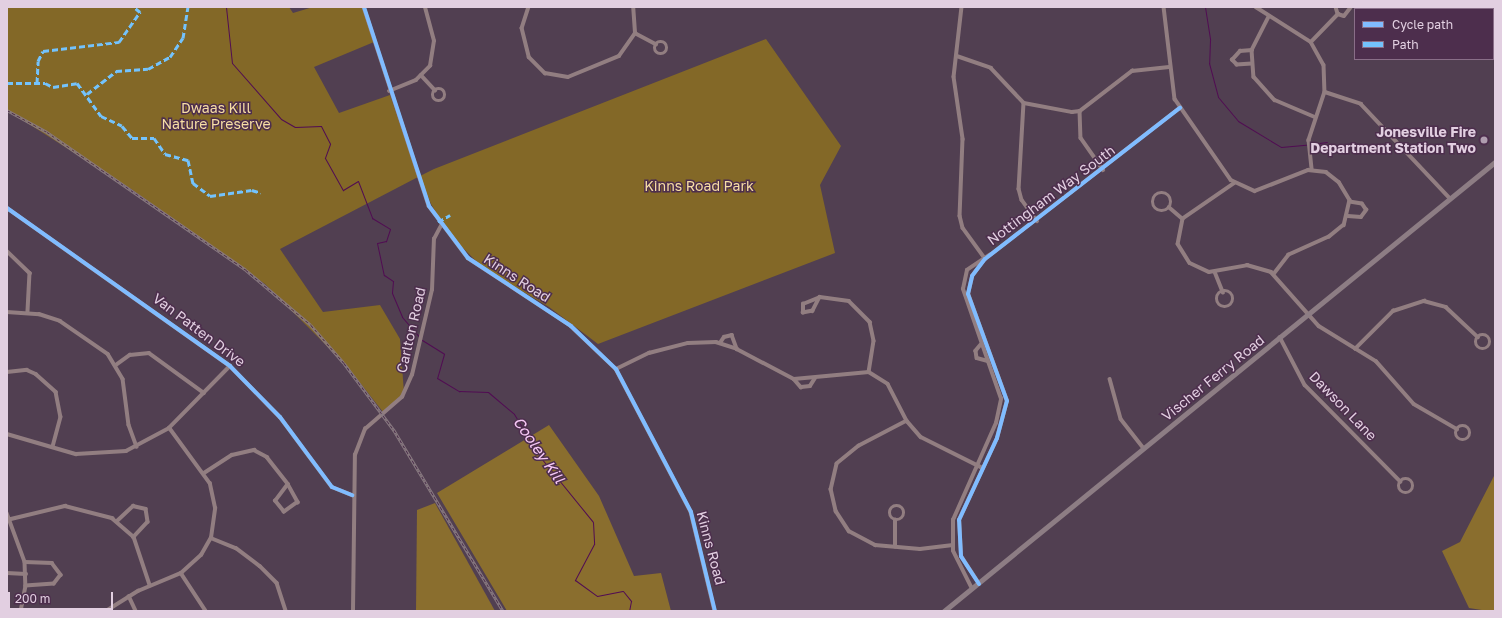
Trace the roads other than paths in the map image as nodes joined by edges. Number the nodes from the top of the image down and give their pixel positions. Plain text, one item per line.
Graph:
1 (364, 7) edge
2 (424, 7) edge
3 (529, 7) edge
4 (633, 7) edge
5 (962, 7) edge
6 (1164, 7) edge
7 (1256, 7) edge
8 (1336, 7) edge
9 (1351, 7) edge
10 (1338, 14) junction
11 (1269, 17) junction
12 (635, 34) junction
13 (1311, 42) junction
14 (656, 44) dead end
15 (1252, 50) junction
16 (957, 56) junction
17 (1252, 64) junction
18 (1169, 67) junction
19 (422, 75) junction
20 (435, 90) dead end
21 (389, 91) junction
22 (1325, 92) junction
23 (1024, 103) junction
24 (1180, 108) junction
25 (1080, 111) junction
26 (1315, 117) junction
27 (1495, 162) edge
28 (1102, 170) junction
29 (1312, 170) junction
30 (1235, 183) junction
31 (1450, 198) junction
32 (1350, 202) junction
33 (1169, 207) junction
34 (7, 208) edge
35 (1348, 216) junction
36 (1183, 219) junction
37 (1036, 221) junction
38 (441, 226) junction
39 (7, 251) edge
40 (984, 258) junction
41 (1215, 272) junction
42 (1274, 274) junction
43 (1223, 292) junction
44 (820, 297) junction
45 (7, 312) edge
46 (28, 312) junction
47 (1308, 314) junction
48 (1280, 337) junction
49 (1478, 337) junction
50 (720, 343) junction
51 (981, 345) junction
52 (737, 349) junction
53 (1355, 349) junction
54 (988, 361) junction
55 (116, 365) junction
56 (230, 366) junction
57 (616, 369) junction
58 (7, 372) edge
59 (869, 372) junction
60 (815, 378) junction
61 (794, 379) junction
62 (1110, 379) dead end
63 (204, 393) junction
64 (907, 421) junction
65 (169, 428) junction
66 (1457, 429) dead end
67 (7, 434) edge
68 (52, 446) junction
69 (137, 447) junction
70 (1144, 448) junction
71 (976, 465) junction
72 (983, 468) junction
73 (204, 473) junction
74 (1401, 482) dead end
75 (288, 484) junction
76 (352, 495) junction
77 (7, 513) edge
78 (11, 519) junction
79 (895, 520) dead end
80 (117, 521) junction
81 (134, 538) junction
82 (211, 538) junction
83 (958, 544) junction
84 (952, 545) junction
85 (895, 547) junction
86 (25, 562) junction
87 (7, 573) edge
88 (181, 573) junction
89 (26, 574) junction
90 (978, 584) junction
91 (26, 586) junction
92 (150, 586) junction
93 (972, 589) junction
94 (129, 596) junction
95 (21, 611) edge
96 (106, 611) edge
97 (136, 611) edge
98 (206, 611) edge
99 (286, 611) edge
100 (353, 611) edge
101 (715, 611) edge
102 (944, 611) edge

1 - 21 street, Kinns Road
2 - 19 street
3 - 12 street
4 - 12 street
5 - 16 street
6 - 18 street
7 - 11 street
8 - 10 street
9 - 10 street
10 - 13 street
11 - 13 street
11 - 15 street
12 - 14 street
13 - 22 street
15 - 17 street
15 - 17 street
16 - 23 street
16 - 40 street
17 - 26 street
18 - 24 street
18 - 25 street
19 - 20 street
19 - 21 street
21 - 38 street, Kinns Road
22 - 26 street
22 - 31 street
23 - 25 street
23 - 37 street
24 - 28 street, Nottingham Way South
24 - 30 street
25 - 28 street
26 - 29 street
27 - 31 main road, Vischer Ferry Road
28 - 37 street, Nottingham Way South
29 - 30 street
29 - 32 street
30 - 36 street
31 - 47 main road, Vischer Ferry Road
32 - 35 street
32 - 35 street
33 - 33 street
33 - 36 street
34 - 56 street, Van Patten Drive
35 - 42 street
36 - 41 street
37 - 40 street, Nottingham Way South
38 - 57 street, Kinns Road
38 - 76 street, Carlton Road
39 - 46 street
40 - 51 street, Nottingham Way South
40 - 72 street, Nottingham Way South
41 - 42 street
41 - 43 street
42 - 47 street
43 - 43 street
44 - 44 street
44 - 59 street
45 - 46 street
46 - 55 street
47 - 48 main road, Vischer Ferry Road
47 - 53 street
48 - 70 main road, Vischer Ferry Road
48 - 74 street, Dawson Lane
49 - 49 street
49 - 53 street
50 - 52 street
50 - 52 street
50 - 57 street
51 - 54 street, Nottingham Way South
51 - 54 street, Nottingham Way South
52 - 61 street
53 - 66 street
54 - 71 street, Nottingham Way South
55 - 63 street
55 - 69 street
56 - 63 street
56 - 76 street, Van Patten Drive
57 - 101 street, Kinns Road
58 - 68 street
59 - 60 street
59 - 64 street
60 - 61 street
60 - 61 street
62 - 70 street
63 - 65 street
64 - 71 street
64 - 85 street
65 - 69 street
65 - 73 street
67 - 68 street
68 - 69 street
70 - 90 main road, Vischer Ferry Road
71 - 72 street
71 - 84 street, Nottingham Way South
72 - 83 street, Nottingham Way South
73 - 75 street
73 - 82 street
75 - 75 street
76 - 100 street, Carlton Road
77 - 78 street
78 - 80 street
78 - 86 street
79 - 85 street
80 - 81 street
80 - 81 street
81 - 92 street
82 - 88 street
82 - 99 street
83 - 84 street
83 - 90 street, Nottingham Way South
84 - 85 street
84 - 93 street, Nottingham Way South
86 - 89 street
86 - 91 street
87 - 89 street
88 - 92 street
88 - 98 street
89 - 91 street
90 - 93 main road, Vischer Ferry Road
91 - 95 street
92 - 94 street
93 - 102 main road, Vischer Ferry Road
94 - 96 street
94 - 97 street

